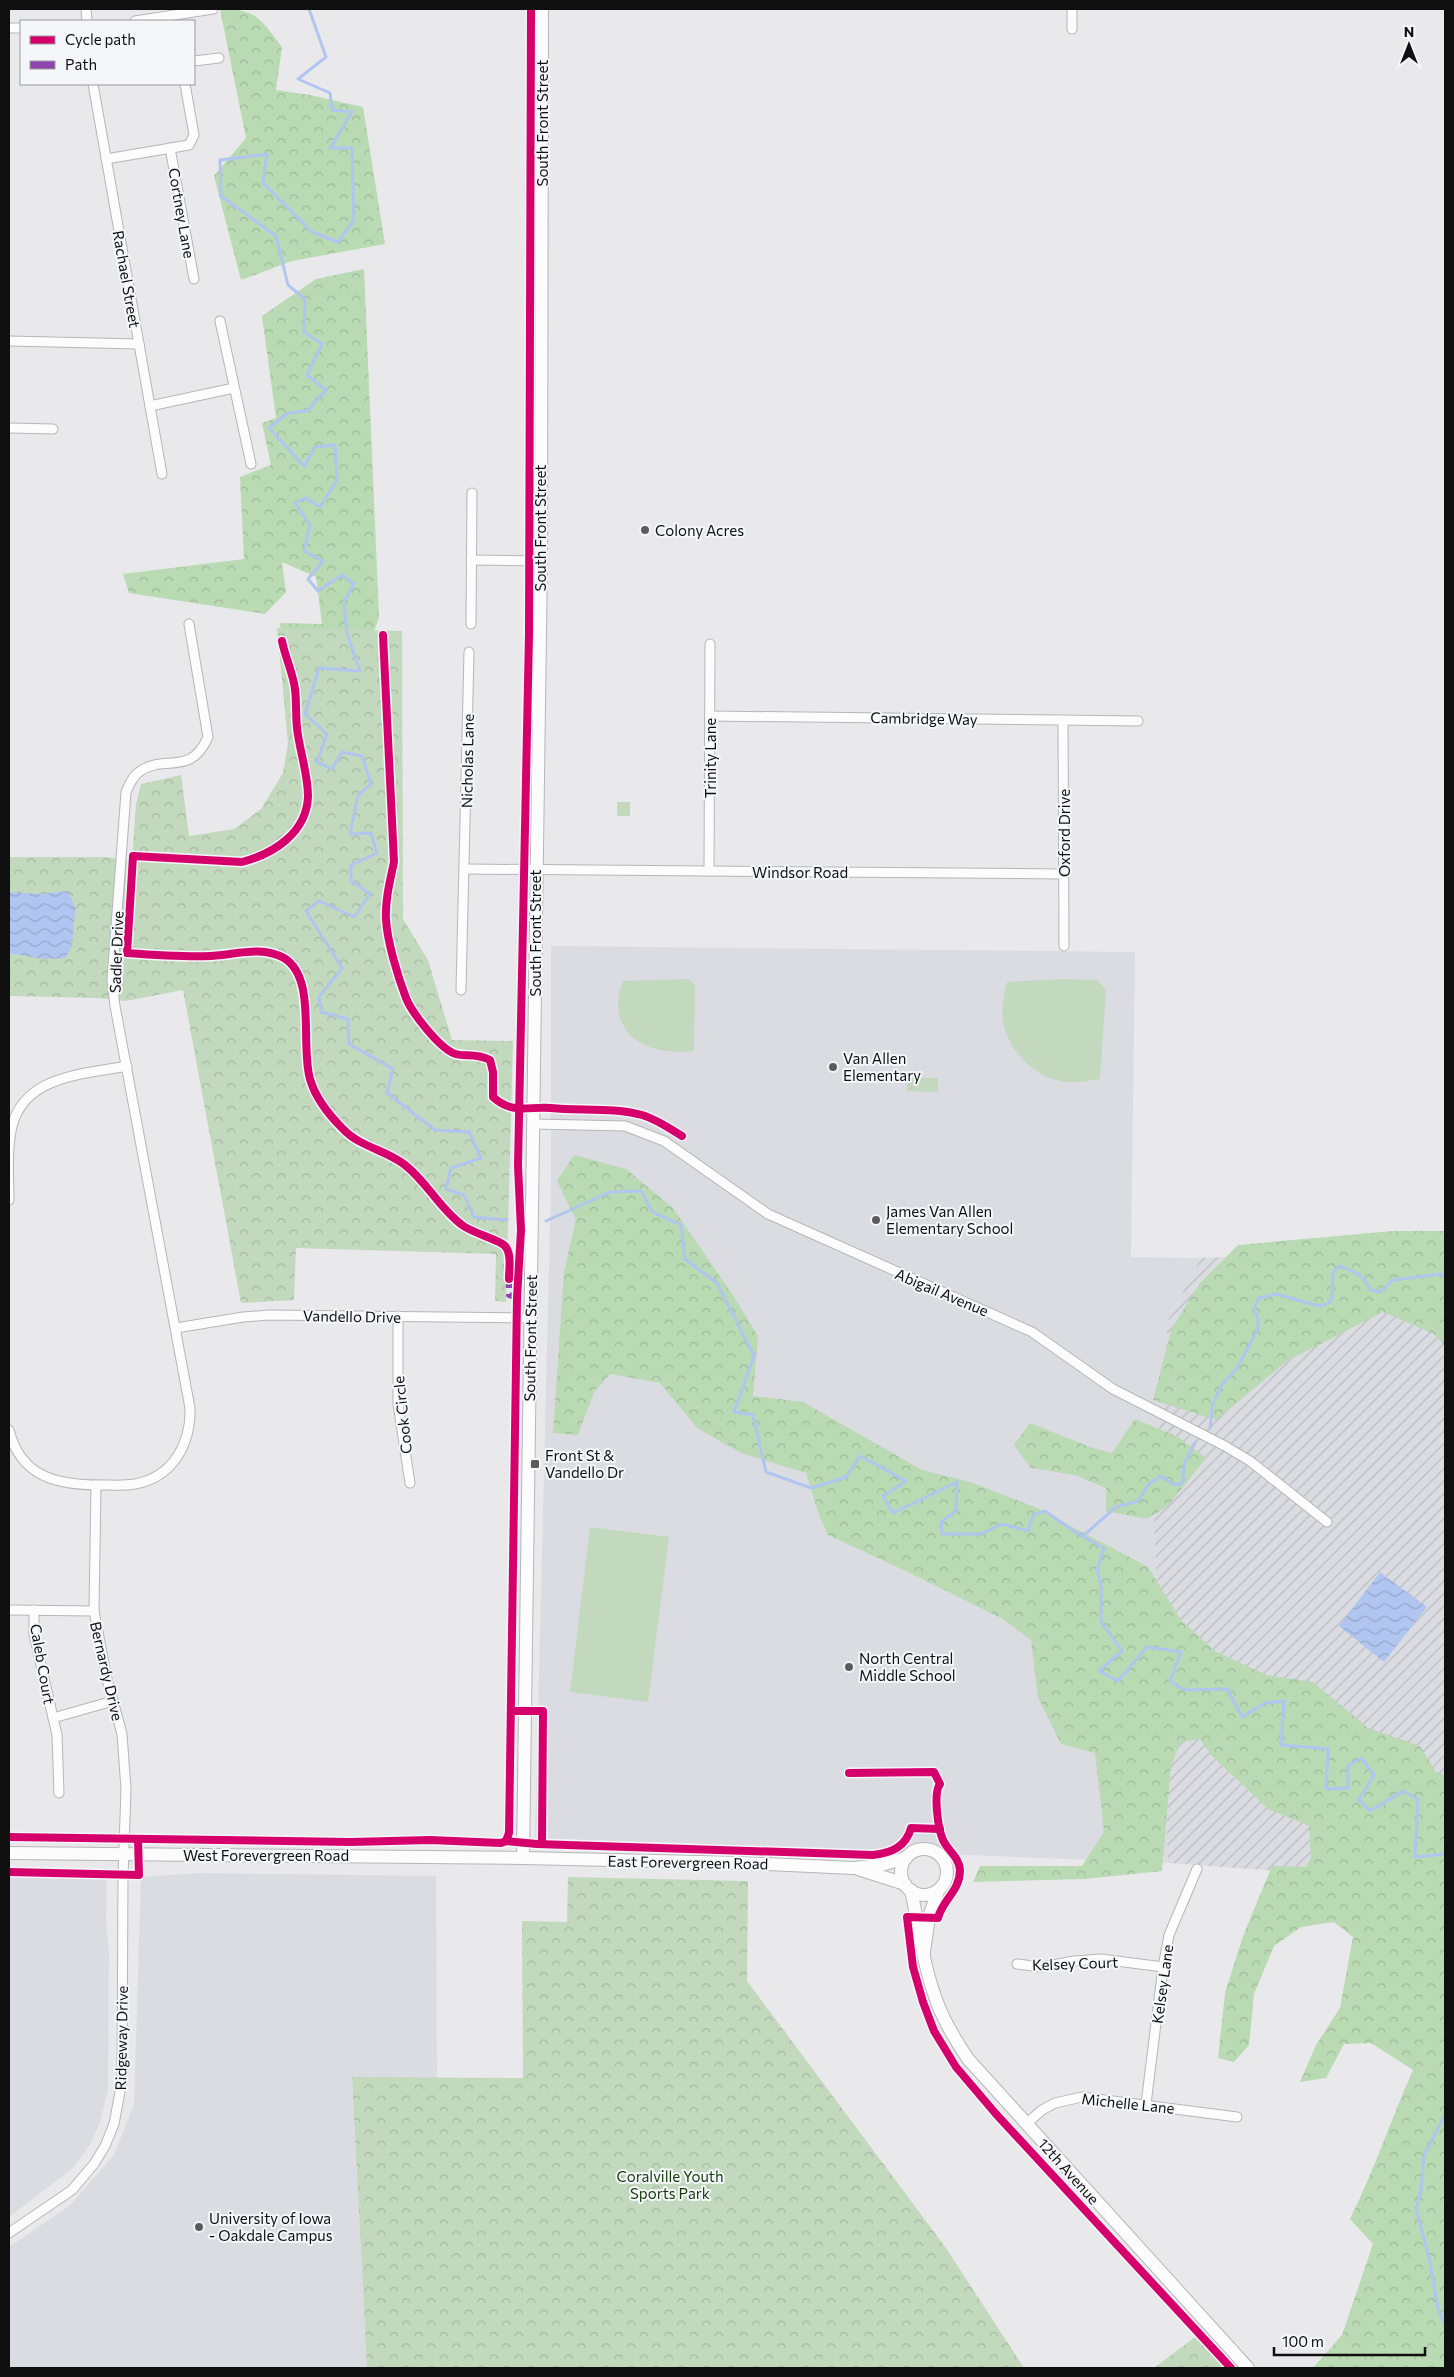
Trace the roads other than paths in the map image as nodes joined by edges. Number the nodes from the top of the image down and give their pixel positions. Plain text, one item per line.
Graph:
1 (213, 9) edge
2 (542, 9) edge
3 (1072, 9) edge
4 (142, 20) edge
5 (1072, 29) dead end
6 (219, 58) dead end
7 (195, 62) edge
8 (93, 85) edge
9 (185, 85) edge
10 (170, 148) junction
11 (106, 159) junction
12 (194, 279) dead end
13 (220, 321) dead end
14 (9, 341) edge
15 (139, 344) junction
16 (234, 388) junction
17 (150, 406) junction
18 (9, 428) edge
19 (53, 429) dead end
20 (251, 464) dead end
21 (162, 474) dead end
22 (472, 494) dead end
23 (472, 560) junction
24 (541, 561) junction
25 (189, 624) dead end
26 (471, 624) dead end
27 (710, 644) dead end
28 (469, 652) dead end
29 (710, 716) junction
30 (1063, 720) junction
31 (1138, 721) dead end
32 (465, 869) junction
33 (536, 869) junction
34 (709, 871) junction
35 (1064, 874) junction
36 (1064, 946) dead end
37 (460, 990) dead end
38 (127, 1066) junction
39 (534, 1124) junction
40 (9, 1200) edge
41 (398, 1316) junction
42 (530, 1318) junction
43 (176, 1328) junction
44 (9, 1430) edge
45 (410, 1483) dead end
46 (96, 1485) junction
47 (1327, 1522) dead end
48 (9, 1610) edge
49 (34, 1610) junction
50 (94, 1611) junction
51 (113, 1701) junction
52 (53, 1718) junction
53 (59, 1794) dead end
54 (9, 1854) edge
55 (123, 1856) junction
56 (523, 1858) junction
57 (906, 1858) junction
58 (853, 1868) junction
59 (1197, 1869) dead end
60 (908, 1887) junction
61 (938, 1891) junction
62 (924, 1954) junction
63 (1017, 1964) dead end
64 (1163, 1967) junction
65 (1146, 2104) junction
66 (1237, 2117) dead end
67 (1026, 2124) junction
68 (9, 2233) edge
69 (1248, 2368) edge

1 - 4 street
2 - 24 street, South Front Street
3 - 5 street
6 - 7 street
8 - 11 street, Rachael Street
9 - 10 street, Cortney Lane
10 - 11 street, Cortney Lane
10 - 12 street, Cortney Lane
11 - 15 street, Rachael Street
13 - 16 street
14 - 15 street
15 - 17 street, Rachael Street
16 - 17 street
16 - 20 street
17 - 21 street, Rachael Street
18 - 19 street
22 - 23 street
23 - 24 street
23 - 26 street
24 - 33 street, South Front Street
25 - 38 street, Sadler Drive
27 - 29 street, Trinity Lane
28 - 32 street, Nicholas Lane
29 - 30 street, Cambridge Way
29 - 34 street, Trinity Lane
30 - 31 street, Cambridge Way
30 - 35 street, Oxford Drive
32 - 33 street
32 - 37 street, Nicholas Lane
33 - 34 street, Windsor Road
33 - 39 street, South Front Street
34 - 35 street, Windsor Road
35 - 36 street, Oxford Drive
38 - 40 street
38 - 43 street, Sadler Drive
39 - 42 street, South Front Street
39 - 47 street, Abigail Avenue
41 - 42 street, Vandello Drive
41 - 43 street, Vandello Drive
41 - 45 street, Cook Circle
42 - 56 street, South Front Street
43 - 46 street, Sadler Drive
44 - 46 street, Sadler Drive
46 - 50 street, Bernardy Drive
48 - 49 street
49 - 50 street
49 - 52 street, Caleb Court
50 - 51 street, Bernardy Drive
51 - 52 street, Caleb Court
51 - 55 street, Bernardy Drive
52 - 53 street, Caleb Court
54 - 55 street, West Forevergreen Road
55 - 56 street, West Forevergreen Road
55 - 68 street, Ridgeway Drive
56 - 58 street, East Forevergreen Road
57 - 58 street, East Forevergreen Road
57 - 60 street
57 - 61 street
58 - 60 street, East Forevergreen Road
59 - 64 street, Kelsey Lane
60 - 61 street
60 - 62 street, 12th Avenue
61 - 62 street, 12th Avenue
62 - 67 street, 12th Avenue
63 - 64 street, Kelsey Court
64 - 65 street, Kelsey Lane
65 - 66 street, Michelle Lane
65 - 67 street, Michelle Lane
67 - 69 street, 12th Avenue

